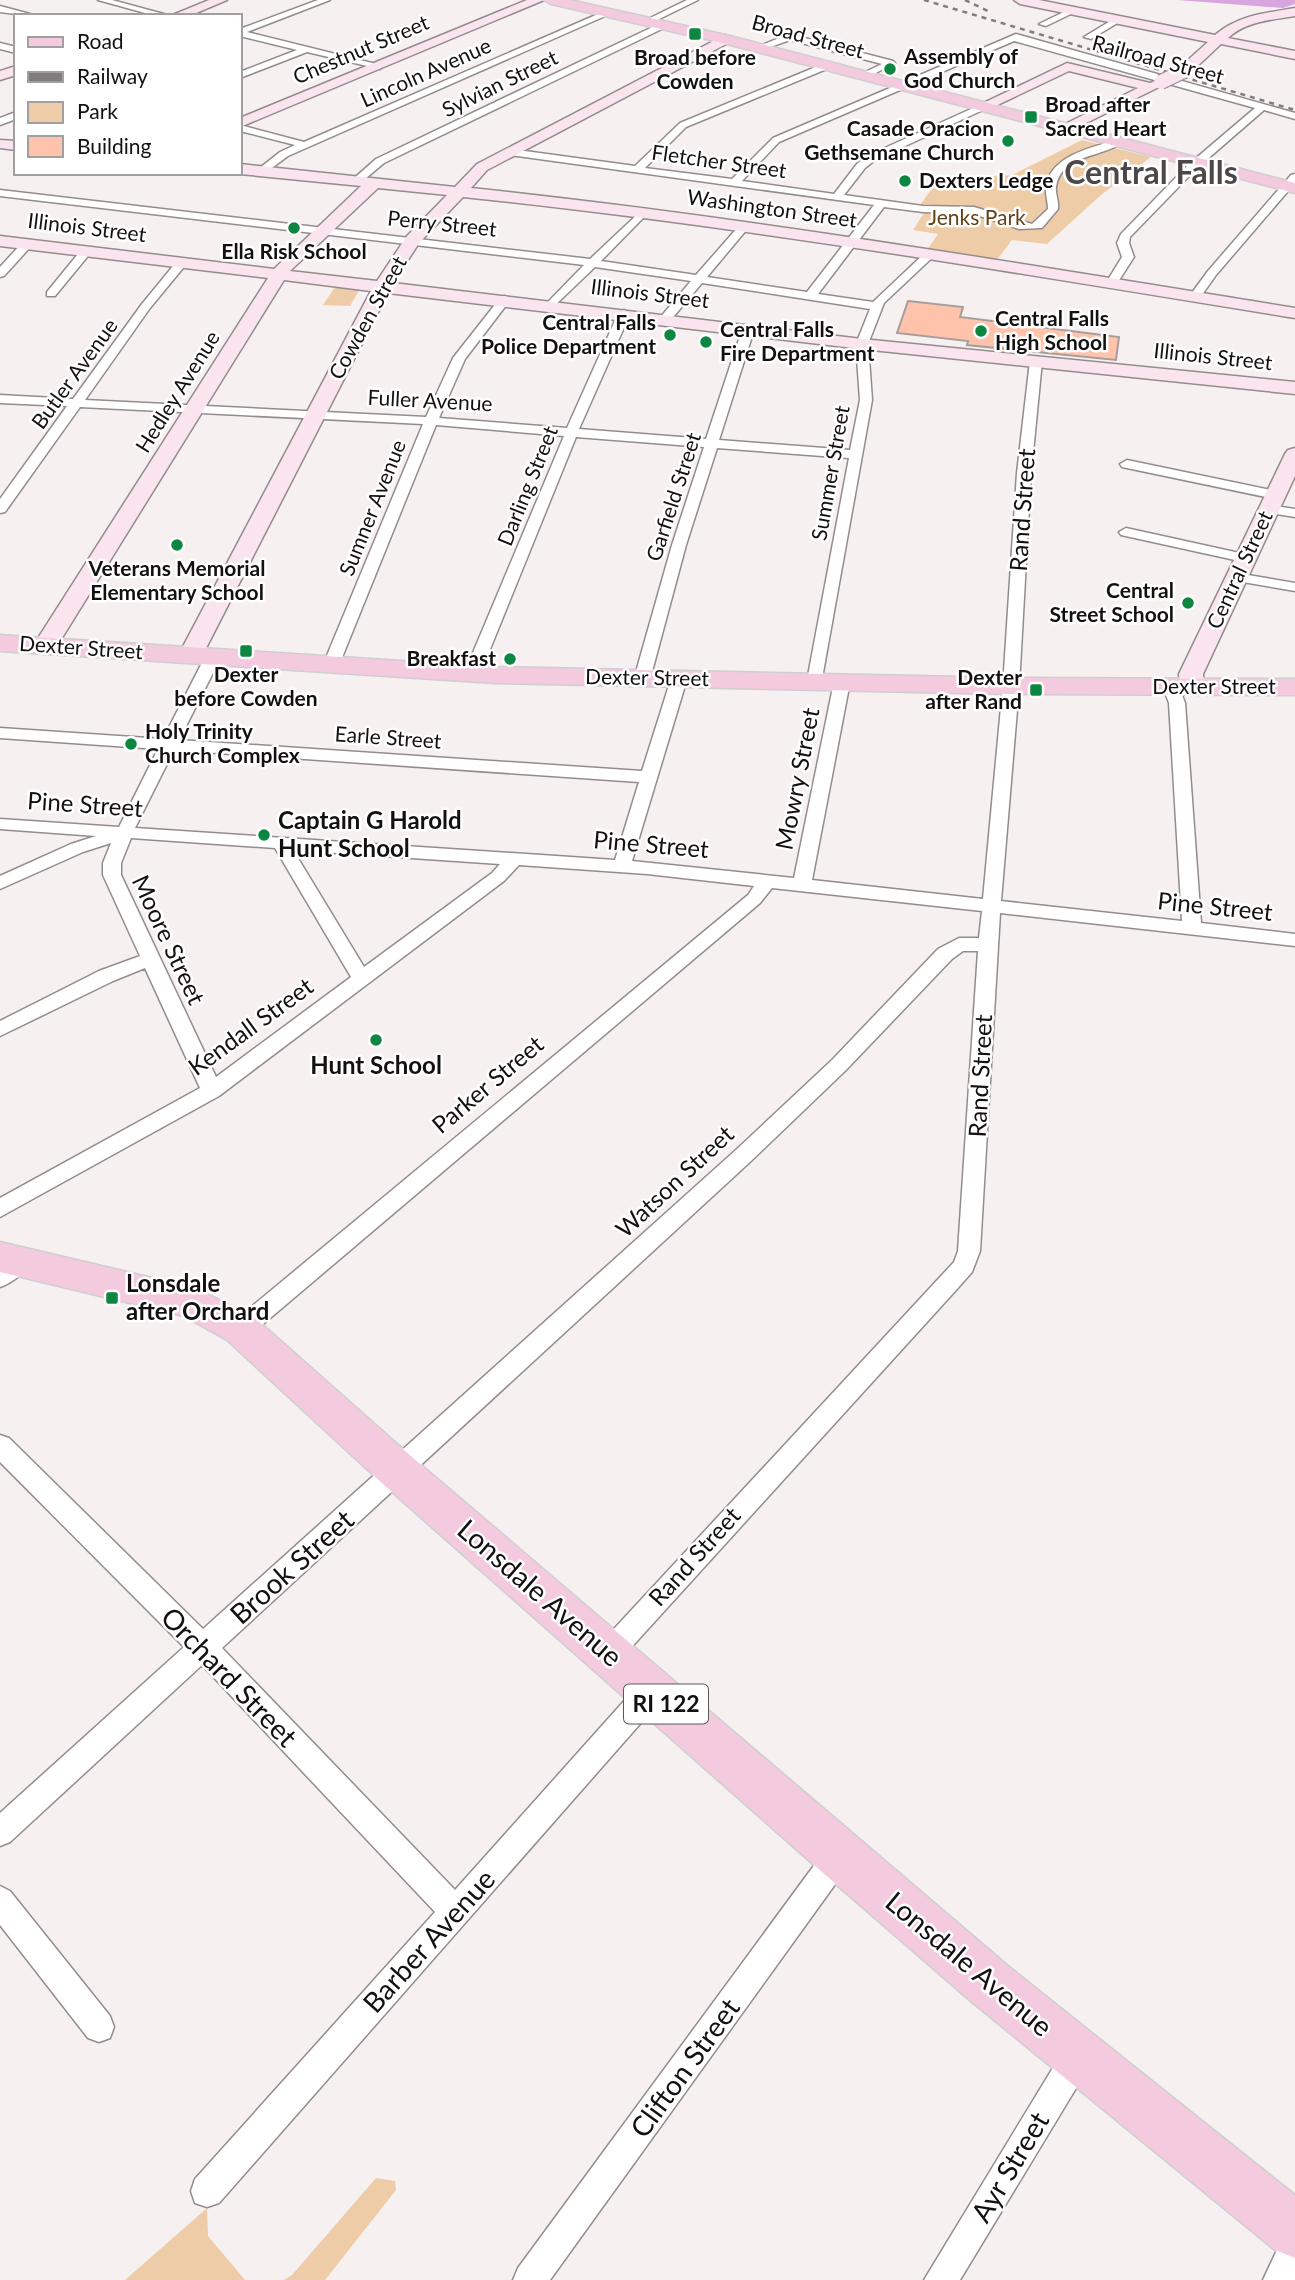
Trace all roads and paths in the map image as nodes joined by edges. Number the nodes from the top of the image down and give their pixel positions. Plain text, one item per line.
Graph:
1 (102, 0) edge
2 (221, 0) edge
3 (326, 0) edge
4 (538, 0) edge
5 (694, 0) edge
6 (1020, 0) edge
7 (559, 1) edge
8 (0, 9) edge
9 (1075, 10) junction
10 (1295, 12) edge
11 (608, 13) junction
12 (19, 14) edge
13 (159, 14) edge
14 (182, 14) edge
15 (1120, 19) junction
16 (655, 23) junction
17 (1044, 24) dead end
18 (242, 32) edge
19 (242, 34) edge
20 (1088, 37) dead end
21 (725, 39) junction
22 (1216, 39) junction
23 (759, 48) junction
24 (307, 50) junction
25 (1295, 55) edge
26 (1085, 58) junction
27 (377, 66) junction
28 (826, 66) junction
29 (1067, 67) junction
30 (242, 74) edge
31 (864, 76) junction
32 (1156, 85) junction
33 (901, 86) junction
34 (982, 107) junction
35 (1262, 107) junction
36 (1295, 116) edge
37 (242, 125) edge
38 (242, 127) edge
39 (1064, 130) junction
40 (1117, 144) junction
41 (305, 145) junction
42 (510, 152) junction
43 (1196, 163) junction
44 (242, 169) edge
45 (637, 170) junction
46 (261, 172) junction
47 (365, 182) junction
48 (734, 183) junction
49 (1292, 184) edge
50 (458, 192) junction
51 (0, 193) edge
52 (837, 197) junction
53 (881, 203) junction
54 (642, 213) junction
55 (743, 228) junction
56 (324, 230) junction
57 (0, 240) edge
58 (413, 240) junction
59 (849, 243) junction
60 (27, 244) junction
61 (86, 251) junction
62 (930, 254) junction
63 (182, 262) junction
64 (592, 263) junction
65 (280, 273) junction
66 (0, 274) edge
67 (700, 278) junction
68 (1112, 283) junction
69 (383, 285) junction
70 (51, 295) dead end
71 (810, 296) junction
72 (1195, 297) junction
73 (505, 299) junction
74 (551, 305) junction
75 (877, 306) junction
76 (1295, 313) edge
77 (624, 314) junction
78 (665, 319) junction
79 (748, 330) junction
80 (862, 344) junction
81 (1036, 361) junction
82 (1295, 388) edge
83 (0, 399) edge
84 (78, 403) junction
85 (195, 409) junction
86 (313, 415) junction
87 (431, 421) junction
88 (572, 430) junction
89 (714, 442) junction
90 (1295, 454) edge
91 (857, 455) junction
92 (1127, 464) dead end
93 (1271, 502) junction
94 (0, 509) edge
95 (1295, 513) edge
96 (1126, 532) dead end
97 (1240, 568) junction
98 (1295, 587) edge
99 (0, 643) edge
100 (45, 646) junction
101 (201, 657) junction
102 (331, 665) junction
103 (472, 674) junction
104 (642, 679) junction
105 (679, 679) junction
106 (815, 681) junction
107 (842, 682) junction
108 (1011, 686) junction
109 (1182, 687) junction
110 (1295, 687) edge
111 (0, 733) edge
112 (168, 745) junction
113 (648, 778) junction
114 (0, 824) edge
115 (124, 833) junction
116 (281, 844) junction
117 (513, 860) junction
118 (622, 866) junction
119 (768, 881) junction
120 (0, 883) edge
121 (802, 885) junction
122 (991, 907) junction
123 (1192, 929) junction
124 (1295, 940) edge
125 (988, 944) junction
126 (149, 959) junction
127 (361, 978) junction
128 (0, 1029) edge
129 (212, 1091) junction
130 (0, 1208) edge
131 (7, 1265) edge
132 (241, 1329) junction
133 (0, 1446) edge
134 (398, 1471) junction
135 (203, 1647) junction
136 (608, 1653) junction
137 (651, 1691) junction
138 (0, 1832) edge
139 (839, 1855) junction
140 (0, 1901) edge
141 (455, 1911) junction
142 (99, 2027) dead end
143 (1079, 2054) junction
144 (207, 2191) dead end
145 (1295, 2230) edge
146 (1295, 2249) edge
147 (530, 2280) edge
148 (941, 2280) edge
149 (1280, 2280) edge

1 - 13 street
2 - 14 street
3 - 18 street
4 - 27 street, Chestnut Street
5 - 16 street, Sylvian Street
6 - 9 street
7 - 11 main road, Broad Street
8 - 12 street
9 - 15 street
9 - 17 street
10 - 22 street
11 - 16 main road, Broad Street
11 - 41 street, Lincoln Avenue
15 - 20 street
15 - 22 street
16 - 21 main road, Broad Street
16 - 47 street, Sylvian Street
19 - 24 street
21 - 23 main road, Broad Street
21 - 42 street, Cowden Street
22 - 25 street
22 - 32 street, bridge
23 - 28 main road, Broad Street
23 - 31 street
24 - 27 street
24 - 30 street
26 - 29 street
26 - 33 street, Railroad Street
26 - 35 street, Railroad Street
27 - 37 street, Chestnut Street
28 - 31 main road, Broad Street
28 - 45 street
29 - 32 street
29 - 34 street
31 - 33 main road, Broad Street
32 - 39 street
33 - 34 main road, Broad Street
33 - 48 street
34 - 39 main road, Broad Street
34 - 52 street
35 - 36 street, Railroad Street
35 - 43 street
38 - 41 street
39 - 40 main road, Broad Street
40 - 43 main road, Broad Street
40 - 53 street, Fletcher Street
41 - 46 street, Lincoln Avenue
42 - 45 street, Fletcher Street
42 - 50 street, Cowden Street
43 - 49 main road, Broad Street
43 - 68 street
44 - 46 street, Washington Street
45 - 48 street, Fletcher Street
46 - 47 street, Washington Street
47 - 50 street, Washington Street
47 - 56 street, Hedley Avenue
48 - 52 street, Fletcher Street
49 - 72 street
50 - 54 street, Washington Street
50 - 58 street, Cowden Street
51 - 56 street, Perry Street
52 - 53 street, Fletcher Street
53 - 59 street
54 - 55 street, Washington Street
54 - 64 street
55 - 59 street, Washington Street
55 - 67 street
56 - 58 street, Perry Street
56 - 65 street, Hedley Avenue
57 - 60 street, Illinois Street
58 - 64 street, Perry Street
58 - 69 street, Cowden Street
59 - 62 street, Washington Street
59 - 71 street
60 - 61 street, Illinois Street
60 - 66 street
61 - 63 street, Illinois Street
61 - 70 street
62 - 68 street, Washington Street
62 - 75 street, Summer Street
63 - 65 street, Illinois Street
63 - 84 street, Butler Avenue
64 - 67 street, Perry Street
64 - 74 street
65 - 69 street, Illinois Street
65 - 85 street, Hedley Avenue
67 - 71 street, Perry Street
67 - 78 street
68 - 72 street, Washington Street
69 - 73 street, Illinois Street
69 - 86 street, Cowden Street
71 - 75 street, Perry Street
72 - 76 street, Washington Street
73 - 74 street, Illinois Street
73 - 87 street, Sumner Avenue
74 - 77 street, Illinois Street
75 - 80 street, Summer Street
77 - 78 street, Illinois Street
77 - 88 street, Darling Street
78 - 79 street, Illinois Street
79 - 80 street, Illinois Street
79 - 89 street, Garfield Street
80 - 81 street, Illinois Street
80 - 91 street, Summer Street
81 - 82 street, Illinois Street
81 - 108 street, Rand Street
83 - 84 street, Fuller Avenue
84 - 85 street, Fuller Avenue
84 - 94 street, Butler Avenue
85 - 86 street, Fuller Avenue
85 - 100 street, Hedley Avenue
86 - 87 street, Fuller Avenue
86 - 101 street, Cowden Street
87 - 88 street, Fuller Avenue
87 - 102 street, Sumner Avenue
88 - 89 street, Fuller Avenue
88 - 103 street, Darling Street
89 - 91 street, Fuller Avenue
89 - 104 street, Garfield Street
90 - 93 street, Central Street
91 - 106 street, Summer Street
92 - 93 street
93 - 95 street
93 - 97 street, Central Street
96 - 97 street
97 - 98 street
97 - 109 street, Central Street
99 - 100 main road, Dexter Street
100 - 101 main road, Dexter Street
101 - 102 main road, Dexter Street
101 - 112 street, Moore Street
102 - 103 main road, Dexter Street
103 - 104 main road, Dexter Street
104 - 105 main road, Dexter Street
105 - 106 main road, Dexter Street
105 - 113 street
106 - 107 main road, Dexter Street
107 - 108 main road, Dexter Street
107 - 121 street, Mowry Street
108 - 109 main road, Dexter Street
108 - 122 street, Rand Street
109 - 110 main road, Dexter Street
109 - 123 street, Central Street
111 - 112 street, Earle Street
112 - 113 street, Earle Street
112 - 115 street, Moore Street
113 - 118 street
114 - 115 street, Pine Street
115 - 116 street, Pine Street
115 - 120 street
115 - 126 street, Moore Street
116 - 117 street, Pine Street
116 - 127 street
117 - 118 street, Pine Street
117 - 127 street, Kendall Street
118 - 119 street, Pine Street
119 - 121 street, Pine Street
119 - 132 street, Parker Street
121 - 122 street, Pine Street
122 - 123 street, Pine Street
122 - 125 street, Rand Street
123 - 124 street, Pine Street
125 - 134 street, Watson Street
125 - 136 street, Rand Street
126 - 128 street
126 - 129 street, Moore Street
127 - 129 street, Kendall Street
129 - 130 street, Kendall Street
131 - 132 main road, Lonsdale Avenue / RI 122
132 - 134 main road, Lonsdale Avenue / RI 122
133 - 135 street, Orchard Street
134 - 135 street, Brook Street
134 - 136 main road, Lonsdale Avenue / RI 122
135 - 138 street, Brook Street
135 - 141 street, Orchard Street
136 - 137 main road, Lonsdale Avenue / RI 122
137 - 139 main road, Lonsdale Avenue / RI 122
137 - 141 street, Barber Avenue
139 - 143 main road, Lonsdale Avenue / RI 122
139 - 147 street, Clifton Street
140 - 142 street
141 - 144 street, Barber Avenue
143 - 145 main road, Lonsdale Avenue / RI 122
143 - 148 street, Ayr Street
146 - 149 street

